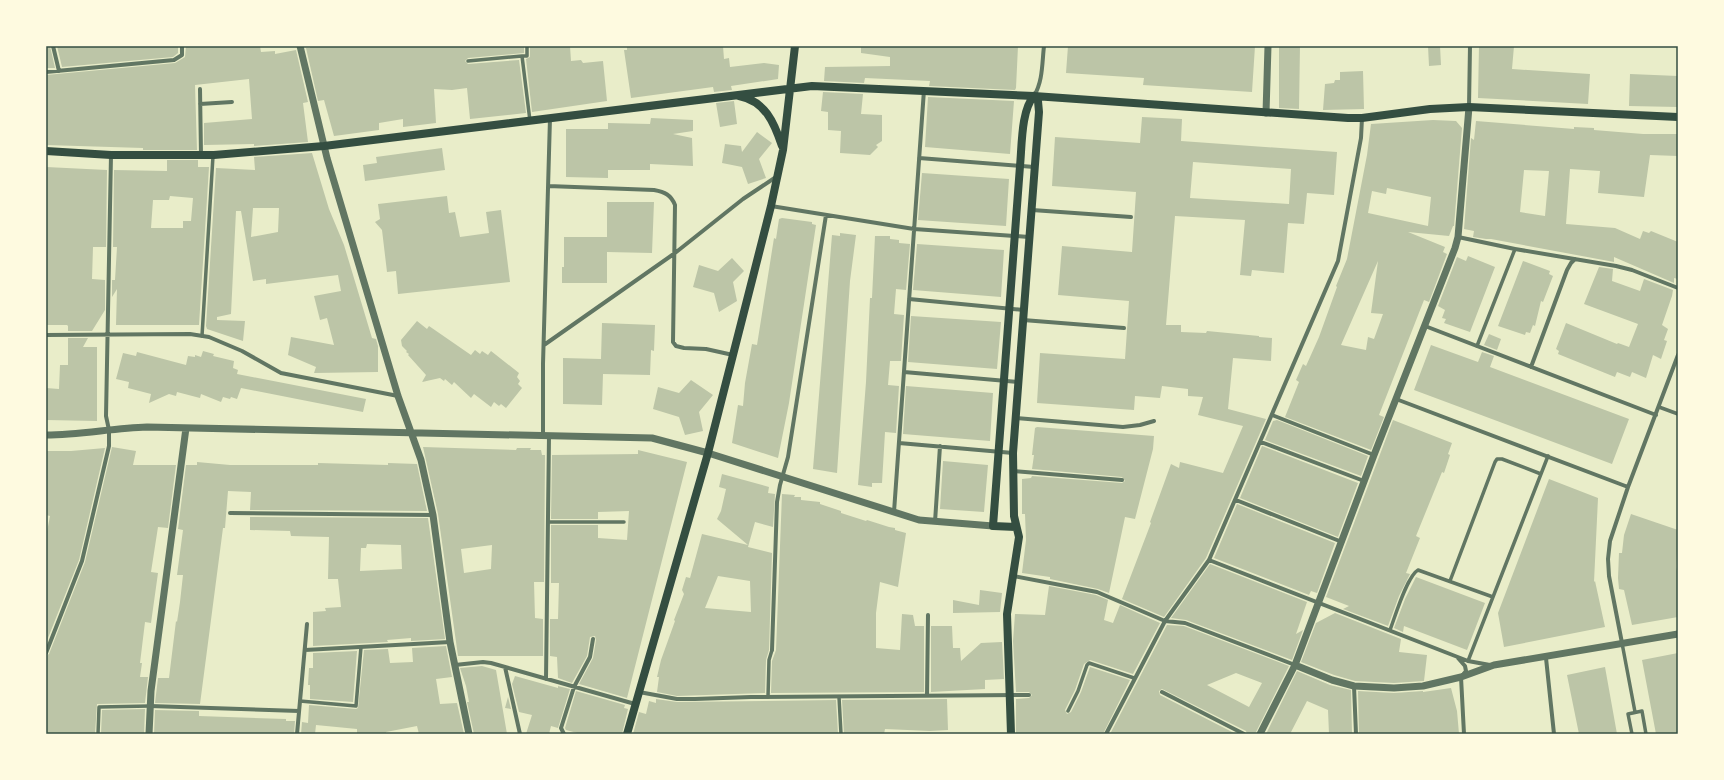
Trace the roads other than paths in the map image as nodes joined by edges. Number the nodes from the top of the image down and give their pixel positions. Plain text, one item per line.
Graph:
1 (53, 46) edge
2 (182, 46) edge
3 (300, 46) edge
4 (527, 46) edge
5 (795, 46) edge
6 (1044, 46) edge
7 (1268, 46) edge
8 (1470, 46) edge
9 (522, 56) junction
10 (468, 61) dead end
11 (60, 71) junction
12 (46, 72) edge
13 (790, 87) junction
14 (200, 89) dead end
15 (924, 90) junction
16 (733, 95) junction
17 (1034, 96) junction
18 (232, 102) dead end
19 (200, 104) junction
20 (1469, 107) junction
21 (1266, 113) junction
22 (1678, 117) edge
23 (550, 118) junction
24 (1362, 118) junction
25 (530, 120) junction
26 (324, 146) junction
27 (783, 150) junction
28 (46, 151) edge
29 (111, 155) junction
30 (201, 155) junction
31 (214, 155) junction
32 (919, 158) junction
33 (1020, 166) junction
34 (1034, 167) junction
35 (778, 176) junction
36 (548, 186) junction
37 (771, 206) junction
38 (1031, 210) junction
39 (826, 215) junction
40 (1131, 218) dead end
41 (914, 229) junction
42 (1015, 236) junction
43 (1029, 236) junction
44 (1458, 237) junction
45 (1515, 249) junction
46 (675, 253) junction
47 (1575, 259) junction
48 (1678, 288) edge
49 (909, 299) junction
50 (1010, 309) junction
51 (1024, 310) junction
52 (1023, 320) junction
53 (1425, 326) junction
54 (1124, 328) dead end
55 (46, 335) edge
56 (107, 336) junction
57 (202, 336) junction
58 (544, 345) junction
59 (1478, 346) junction
60 (733, 355) junction
61 (1678, 355) edge
62 (1531, 367) junction
63 (904, 372) junction
64 (1004, 380) junction
65 (1019, 382) junction
66 (398, 396) junction
67 (1396, 398) junction
68 (1659, 407) junction
69 (1678, 414) edge
70 (1272, 415) junction
71 (1656, 415) junction
72 (1016, 418) junction
73 (1154, 421) dead end
74 (186, 428) junction
75 (109, 430) junction
76 (412, 432) junction
77 (46, 435) edge
78 (546, 436) junction
79 (1261, 442) junction
80 (899, 443) junction
81 (940, 446) junction
82 (999, 451) junction
83 (708, 453) junction
84 (1013, 453) junction
85 (1374, 455) junction
86 (1548, 456) junction
87 (1012, 471) junction
88 (1541, 474) junction
89 (783, 477) junction
90 (1122, 480) dead end
91 (1364, 481) junction
92 (1628, 486) junction
93 (1236, 500) junction
94 (230, 512) dead end
95 (894, 513) junction
96 (433, 515) junction
97 (548, 522) junction
98 (624, 522) dead end
99 (935, 522) junction
100 (993, 526) junction
101 (1016, 527) junction
102 (1342, 542) junction
103 (1209, 560) junction
104 (1013, 576) junction
105 (1450, 581) junction
106 (1493, 597) junction
107 (1319, 602) junction
108 (928, 615) dead end
109 (1165, 621) junction
110 (307, 624) dead end
111 (1390, 630) junction
112 (1678, 634) edge
113 (593, 639) dead end
114 (450, 642) junction
115 (1622, 643) junction
116 (361, 647) junction
117 (305, 650) junction
118 (772, 650) joint
119 (46, 653) edge
120 (1456, 656) junction
121 (1546, 658) junction
122 (1468, 661) junction
123 (454, 665) junction
124 (1295, 665) junction
125 (1494, 665) junction
126 (505, 667) junction
127 (1134, 678) junction
128 (1460, 678) junction
129 (546, 679) junction
130 (1354, 686) junction
131 (574, 687) junction
132 (638, 692) junction
133 (1162, 692) dead end
134 (1010, 695) junction
135 (1029, 695) dead end
136 (927, 696) junction
137 (768, 697) junction
138 (839, 697) junction
139 (300, 701) junction
140 (635, 704) junction
141 (150, 706) junction
142 (299, 711) junction
143 (1068, 711) dead end
144 (1635, 712) junction
145 (98, 734) edge
146 (149, 734) edge
147 (297, 734) edge
148 (469, 734) edge
149 (520, 734) edge
150 (564, 734) edge
151 (627, 734) edge
152 (841, 734) edge
153 (1011, 734) edge
154 (1106, 734) edge
155 (1244, 734) edge
156 (1260, 734) edge
157 (1356, 734) edge
158 (1464, 734) edge
159 (1554, 734) edge
160 (1632, 734) edge
161 (1646, 734) edge

1 - 11 street
2 - 11 street
3 - 26 street
4 - 9 street
5 - 13 main road
6 - 17 street
7 - 21 street
8 - 20 street
9 - 10 street
9 - 25 street
11 - 12 street
13 - 15 main road
13 - 16 main road
13 - 27 main road
14 - 19 street
15 - 17 main road
15 - 32 street
16 - 23 main road
16 - 27 main road
17 - 21 main road
17 - 33 main road
17 - 34 main road
18 - 19 street
19 - 30 street
20 - 22 main road
20 - 24 main road
20 - 44 street
21 - 24 main road
23 - 25 main road
23 - 36 street
24 - 70 street
25 - 26 main road
26 - 31 main road
26 - 66 street
27 - 35 main road
28 - 29 main road
29 - 30 main road
29 - 56 street
30 - 31 main road
31 - 57 street
32 - 33 street
32 - 41 street
33 - 34 street
33 - 42 main road
34 - 38 main road
35 - 37 main road
35 - 46 street
36 - 46 street
36 - 58 street
37 - 39 street
37 - 60 main road
38 - 40 street
38 - 43 main road
39 - 41 street
39 - 89 street
41 - 42 street
41 - 49 street
42 - 43 street
42 - 50 main road
43 - 51 main road
44 - 45 street
44 - 53 street
45 - 47 street
45 - 59 street
46 - 58 street
46 - 60 street
47 - 48 street
47 - 62 street
49 - 50 street
49 - 63 street
50 - 51 street
50 - 64 main road
51 - 52 main road
52 - 54 street
52 - 65 main road
53 - 59 street
53 - 67 street
55 - 56 street
56 - 57 street
56 - 75 street
57 - 66 street
58 - 78 street
59 - 62 street
60 - 83 main road
61 - 68 street
62 - 71 street
63 - 64 street
63 - 80 street
64 - 65 street
64 - 82 main road
65 - 72 main road
66 - 76 street
67 - 85 street
67 - 86 street
68 - 69 street
68 - 71 street
70 - 79 street
70 - 85 street
71 - 92 street
72 - 73 street
72 - 84 main road
74 - 75 street
74 - 76 street
74 - 141 street
75 - 77 street
75 - 119 street
76 - 78 street
76 - 96 street
78 - 83 street
78 - 97 street
79 - 91 street
79 - 93 street
80 - 81 street
80 - 95 street
81 - 82 street
81 - 99 street
82 - 84 street
82 - 100 main road
83 - 89 street
83 - 132 main road
84 - 87 main road
85 - 91 street
86 - 88 street
86 - 92 street
87 - 90 street
87 - 101 main road
88 - 105 street
88 - 106 street
89 - 95 street
89 - 118 street
91 - 102 street
92 - 115 street
93 - 102 street
93 - 103 street
94 - 96 street
95 - 99 street
96 - 114 street
97 - 98 street
97 - 129 street
99 - 100 street
100 - 101 main road
101 - 104 main road
102 - 107 street
103 - 107 street
103 - 109 street
104 - 109 street
104 - 134 main road
105 - 106 street
105 - 111 street
106 - 122 street
107 - 111 street
107 - 124 street
108 - 136 street
109 - 124 street
109 - 127 street
110 - 117 street
111 - 120 street
112 - 115 street
113 - 131 street
114 - 116 street
114 - 123 street
115 - 121 street
115 - 144 street
116 - 117 street
116 - 139 street
117 - 139 street
118 - 137 street
120 - 122 street
120 - 128 street
121 - 125 street
121 - 159 street
122 - 125 street
123 - 126 street
123 - 148 street
124 - 130 street
124 - 156 street
125 - 128 street
126 - 129 street
126 - 149 street
127 - 143 street
127 - 154 street
128 - 130 street
128 - 158 street
129 - 131 street
130 - 157 street
131 - 140 street
131 - 150 street
132 - 137 street
132 - 140 main road
133 - 155 street
134 - 135 street
134 - 136 street
134 - 153 main road
136 - 138 street
137 - 138 street
138 - 152 street
139 - 142 street
140 - 151 main road
141 - 142 street
141 - 145 street
141 - 146 street
142 - 147 street
144 - 160 street
144 - 161 street

